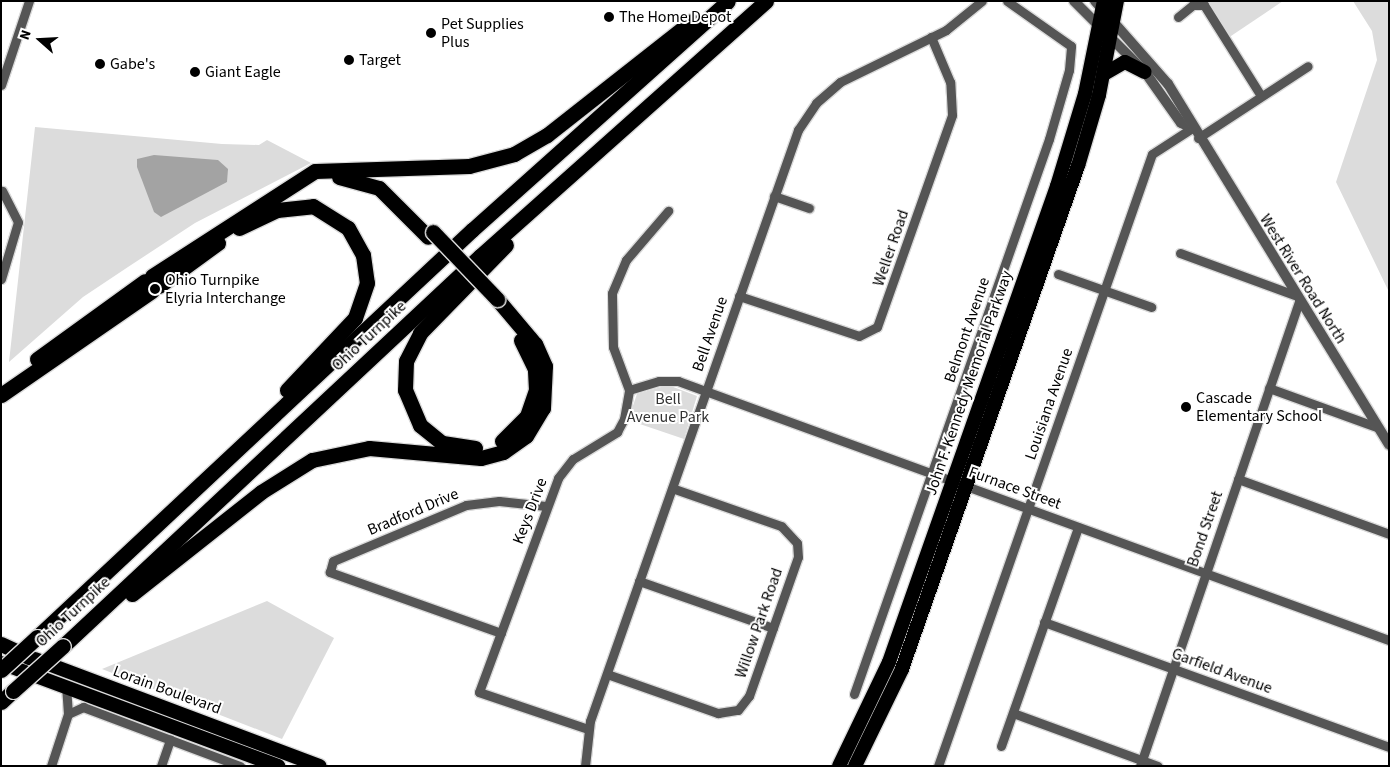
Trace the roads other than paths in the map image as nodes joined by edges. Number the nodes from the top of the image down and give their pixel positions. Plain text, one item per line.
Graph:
1 (29, 1) edge
2 (716, 1) edge
3 (728, 1) edge
4 (766, 1) edge
5 (982, 1) edge
6 (1007, 1) edge
7 (1074, 1) edge
8 (1117, 1) edge
9 (1101, 4) edge
10 (1178, 17) dead end
11 (1115, 20) junction
12 (1098, 27) junction
13 (931, 37) junction
14 (1111, 38) junction
15 (1308, 66) dead end
16 (1144, 72) junction
17 (1104, 74) junction
18 (1, 85) edge
19 (1261, 96) junction
20 (1192, 128) junction
21 (1198, 138) junction
22 (351, 169) junction
23 (569, 181) junction
24 (2, 191) edge
25 (774, 196) junction
26 (810, 208) dead end
27 (668, 211) dead end
28 (238, 229) junction
29 (431, 235) junction
30 (1180, 253) dead end
31 (1058, 274) dead end
32 (1, 279) edge
33 (152, 284) junction
34 (1104, 291) junction
35 (739, 296) junction
36 (1297, 298) junction
37 (494, 302) junction
38 (1151, 307) dead end
39 (28, 378) junction
40 (1, 385) edge
41 (1269, 388) junction
42 (629, 390) junction
43 (706, 392) junction
44 (1, 395) edge
45 (1, 400) edge
46 (1377, 427) junction
47 (1389, 446) edge
48 (932, 474) junction
49 (1238, 479) junction
50 (953, 482) junction
51 (967, 486) junction
52 (672, 488) junction
53 (546, 506) junction
54 (1028, 509) junction
55 (1078, 527) junction
56 (147, 534) junction
57 (1389, 534) edge
58 (1206, 573) junction
59 (639, 581) junction
60 (1044, 622) junction
61 (773, 628) junction
62 (501, 633) junction
63 (1389, 640) edge
64 (1, 646) edge
65 (63, 646) junction
66 (30, 657) joint
67 (1, 663) edge
68 (1173, 669) junction
69 (1, 670) edge
70 (607, 674) junction
71 (66, 687) junction
72 (854, 694) dead end
73 (1, 702) edge
74 (1013, 713) junction
75 (68, 714) junction
76 (588, 729) junction
77 (170, 740) junction
78 (1001, 746) dead end
79 (1389, 747) edge
80 (1141, 763) edge
81 (50, 766) edge
82 (161, 766) edge
83 (240, 766) edge
84 (278, 766) edge
85 (320, 766) edge
86 (585, 766) edge
87 (839, 766) edge
88 (855, 766) edge
89 (938, 766) edge
90 (1158, 766) edge

1 - 18 street
2 - 22 highway
3 - 56 highway, Ohio Turnpike
4 - 23 highway, Ohio Turnpike
5 - 13 street, Bell Avenue
6 - 48 street, Belmont Avenue
7 - 12 street, West River Road North
8 - 11 highway, John F. Kennedy Memorial Parkway
9 - 11 street, West River Road North
9 - 12 highway, John F. Kennedy Memorial Parkway
10 - 19 street
11 - 14 highway, John F. Kennedy Memorial Parkway
11 - 20 street, West River Road North
12 - 14 street, West River Road North
12 - 50 highway, John F. Kennedy Memorial Parkway
13 - 25 street, Bell Avenue
13 - 35 street, Weller Road
14 - 16 street, West River Road North
14 - 17 highway, John F. Kennedy Memorial Parkway
15 - 19 street
16 - 17 highway
16 - 20 street, West River Road North
17 - 51 highway, John F. Kennedy Memorial Parkway
19 - 21 street
20 - 21 street, West River Road North
20 - 34 street, Louisiana Avenue
21 - 36 street, West River Road North
22 - 29 highway
22 - 33 highway
23 - 37 highway
23 - 65 highway, Ohio Turnpike
24 - 32 street
25 - 26 street
25 - 35 street, Bell Avenue
27 - 42 street, Keys Drive
28 - 29 highway
28 - 33 highway
28 - 56 highway
29 - 37 highway
30 - 36 street
31 - 34 street
33 - 39 highway
33 - 40 highway
34 - 38 street
34 - 54 street, Louisiana Avenue
35 - 43 street, Bell Avenue
36 - 41 street, Bond Street
36 - 46 street, West River Road North
37 - 65 highway
39 - 44 highway
39 - 45 highway
41 - 46 street
41 - 49 street, Bond Street
42 - 43 street, Furnace Street
42 - 53 street, Keys Drive
43 - 48 street, Furnace Street
43 - 52 street, Bell Avenue
46 - 47 street, West River Road North
48 - 50 street, Furnace Street
48 - 72 street, Belmont Avenue
49 - 57 street
49 - 58 street, Bond Street
50 - 51 street, Furnace Street
50 - 87 highway, John F. Kennedy Memorial Parkway
51 - 54 street, Furnace Street
51 - 88 highway, John F. Kennedy Memorial Parkway
52 - 59 street, Bell Avenue
52 - 61 street, Willow Park Road
53 - 62 street, Keys Drive
53 - 62 street, Bradford Drive
54 - 55 street, Furnace Street
54 - 89 street, Louisiana Avenue
55 - 58 street, Furnace Street
55 - 60 street
56 - 69 highway, Ohio Turnpike, bridge
58 - 63 street, Furnace Street
58 - 68 street, Bond Street
59 - 61 street
59 - 70 street, Bell Avenue
60 - 68 street, Garfield Avenue
60 - 74 street
61 - 70 street, Willow Park Road
62 - 76 street, Keys Drive
64 - 66 highway
65 - 73 highway, Ohio Turnpike, bridge
66 - 85 highway, Lorain Boulevard
67 - 71 highway, Lorain Boulevard
68 - 79 street, Garfield Avenue
68 - 80 street, Bond Street
70 - 76 street, Bell Avenue
71 - 75 street
71 - 84 highway, Lorain Boulevard
74 - 78 street
74 - 80 street
75 - 77 street
75 - 81 street
76 - 86 street, Bell Avenue
77 - 82 street
77 - 83 street
80 - 90 street

